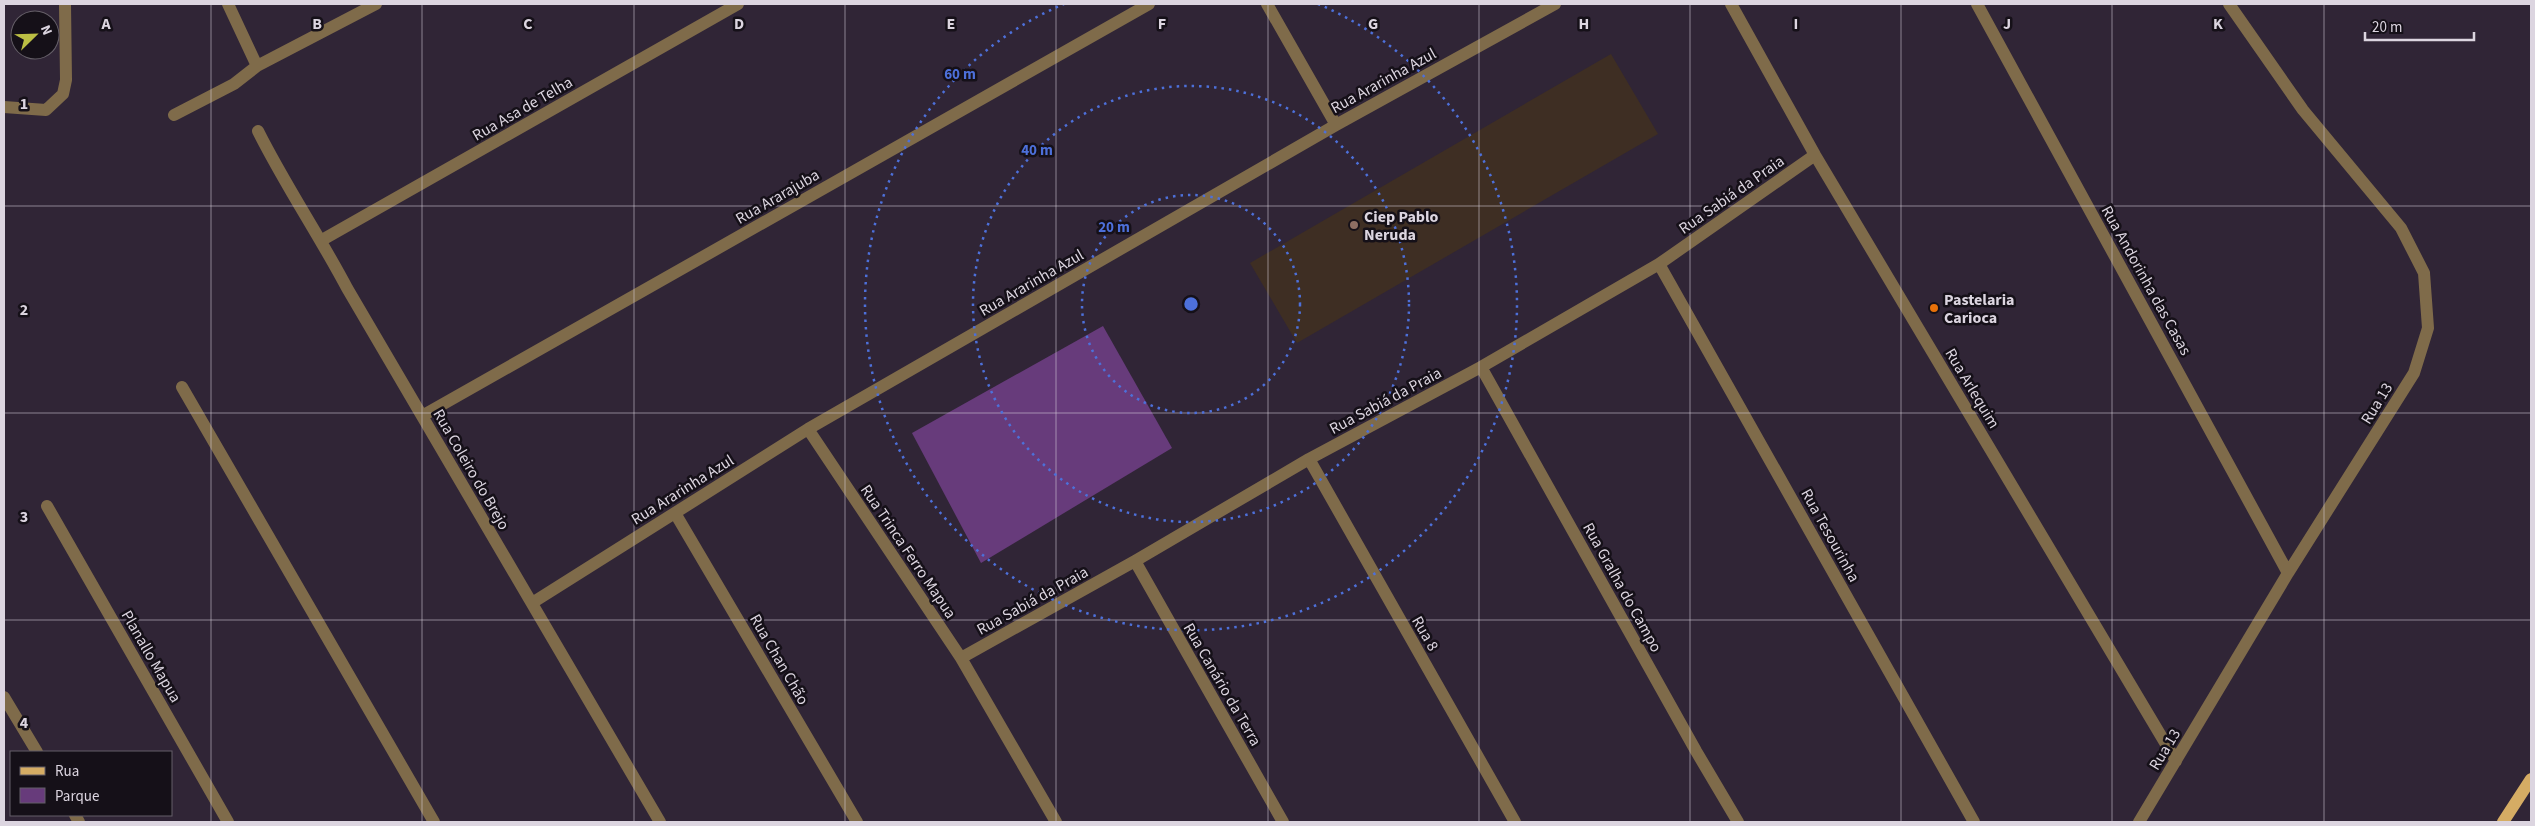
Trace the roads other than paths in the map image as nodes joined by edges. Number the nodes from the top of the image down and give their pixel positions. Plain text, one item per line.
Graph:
1 (65, 4) edge
2 (228, 4) edge
3 (376, 4) edge
4 (738, 4) edge
5 (1149, 4) edge
6 (1267, 4) edge
7 (1555, 4) edge
8 (1731, 4) edge
9 (1977, 4) edge
10 (2229, 4) edge
11 (257, 66) junction
12 (4, 107) edge
13 (174, 115) dead end
14 (1336, 124) junction
15 (258, 131) dead end
16 (1815, 155) junction
17 (322, 240) junction
18 (1659, 264) junction
19 (1481, 367) junction
20 (182, 388) dead end
21 (422, 416) junction
22 (808, 429) junction
23 (1309, 459) junction
24 (47, 506) dead end
25 (675, 513) junction
26 (1134, 561) junction
27 (2288, 573) junction
28 (532, 603) junction
29 (960, 658) junction
30 (4, 697) edge
31 (36, 751) edge
32 (2176, 761) junction
33 (2531, 780) edge
34 (228, 822) edge
35 (434, 822) edge
36 (660, 822) edge
37 (857, 822) edge
38 (1056, 822) edge
39 (1282, 822) edge
40 (1515, 822) edge
41 (1738, 822) edge
42 (1974, 822) edge
43 (2139, 822) edge
44 (2503, 822) edge

1 - 12 street
2 - 11 street
3 - 11 street
4 - 17 street, Rua Asa de Telha
5 - 21 street, Rua Ararajuba
6 - 14 street
7 - 14 street, Rua Ararinha Azul
8 - 16 street, Rua Arlequim
9 - 27 street, Rua Andorinha das Casas
10 - 27 street, Rua 13
11 - 13 street
14 - 22 street, Rua Ararinha Azul
15 - 17 street, Rua Coleiro do Brejo
16 - 18 street, Rua Sabiá da Praia
16 - 32 street, Rua Arlequim
17 - 21 street, Rua Coleiro do Brejo
18 - 19 street, Rua Sabiá da Praia
18 - 42 street, Rua Tesourinha
19 - 23 street, Rua Sabiá da Praia
19 - 41 street, Rua Gralha do Campo
20 - 35 street
21 - 28 street, Rua Coleiro do Brejo
22 - 25 street, Rua Ararinha Azul
22 - 29 street, Rua Trinca Ferro Mapua
23 - 26 street, Rua Sabiá da Praia
23 - 40 street, Rua 8
24 - 34 street, Planallo Mapua
25 - 28 street, Rua Ararinha Azul
25 - 37 street, Rua Chan Chão
26 - 29 street, Rua Sabiá da Praia
26 - 39 street, Rua Canário da Terra
27 - 32 street, Rua 13
28 - 36 street, Rua Coleiro do Brejo
29 - 38 street, Rua Trinca Ferro Mapua
30 - 31 street
32 - 43 street, Rua 13
33 - 44 main road

